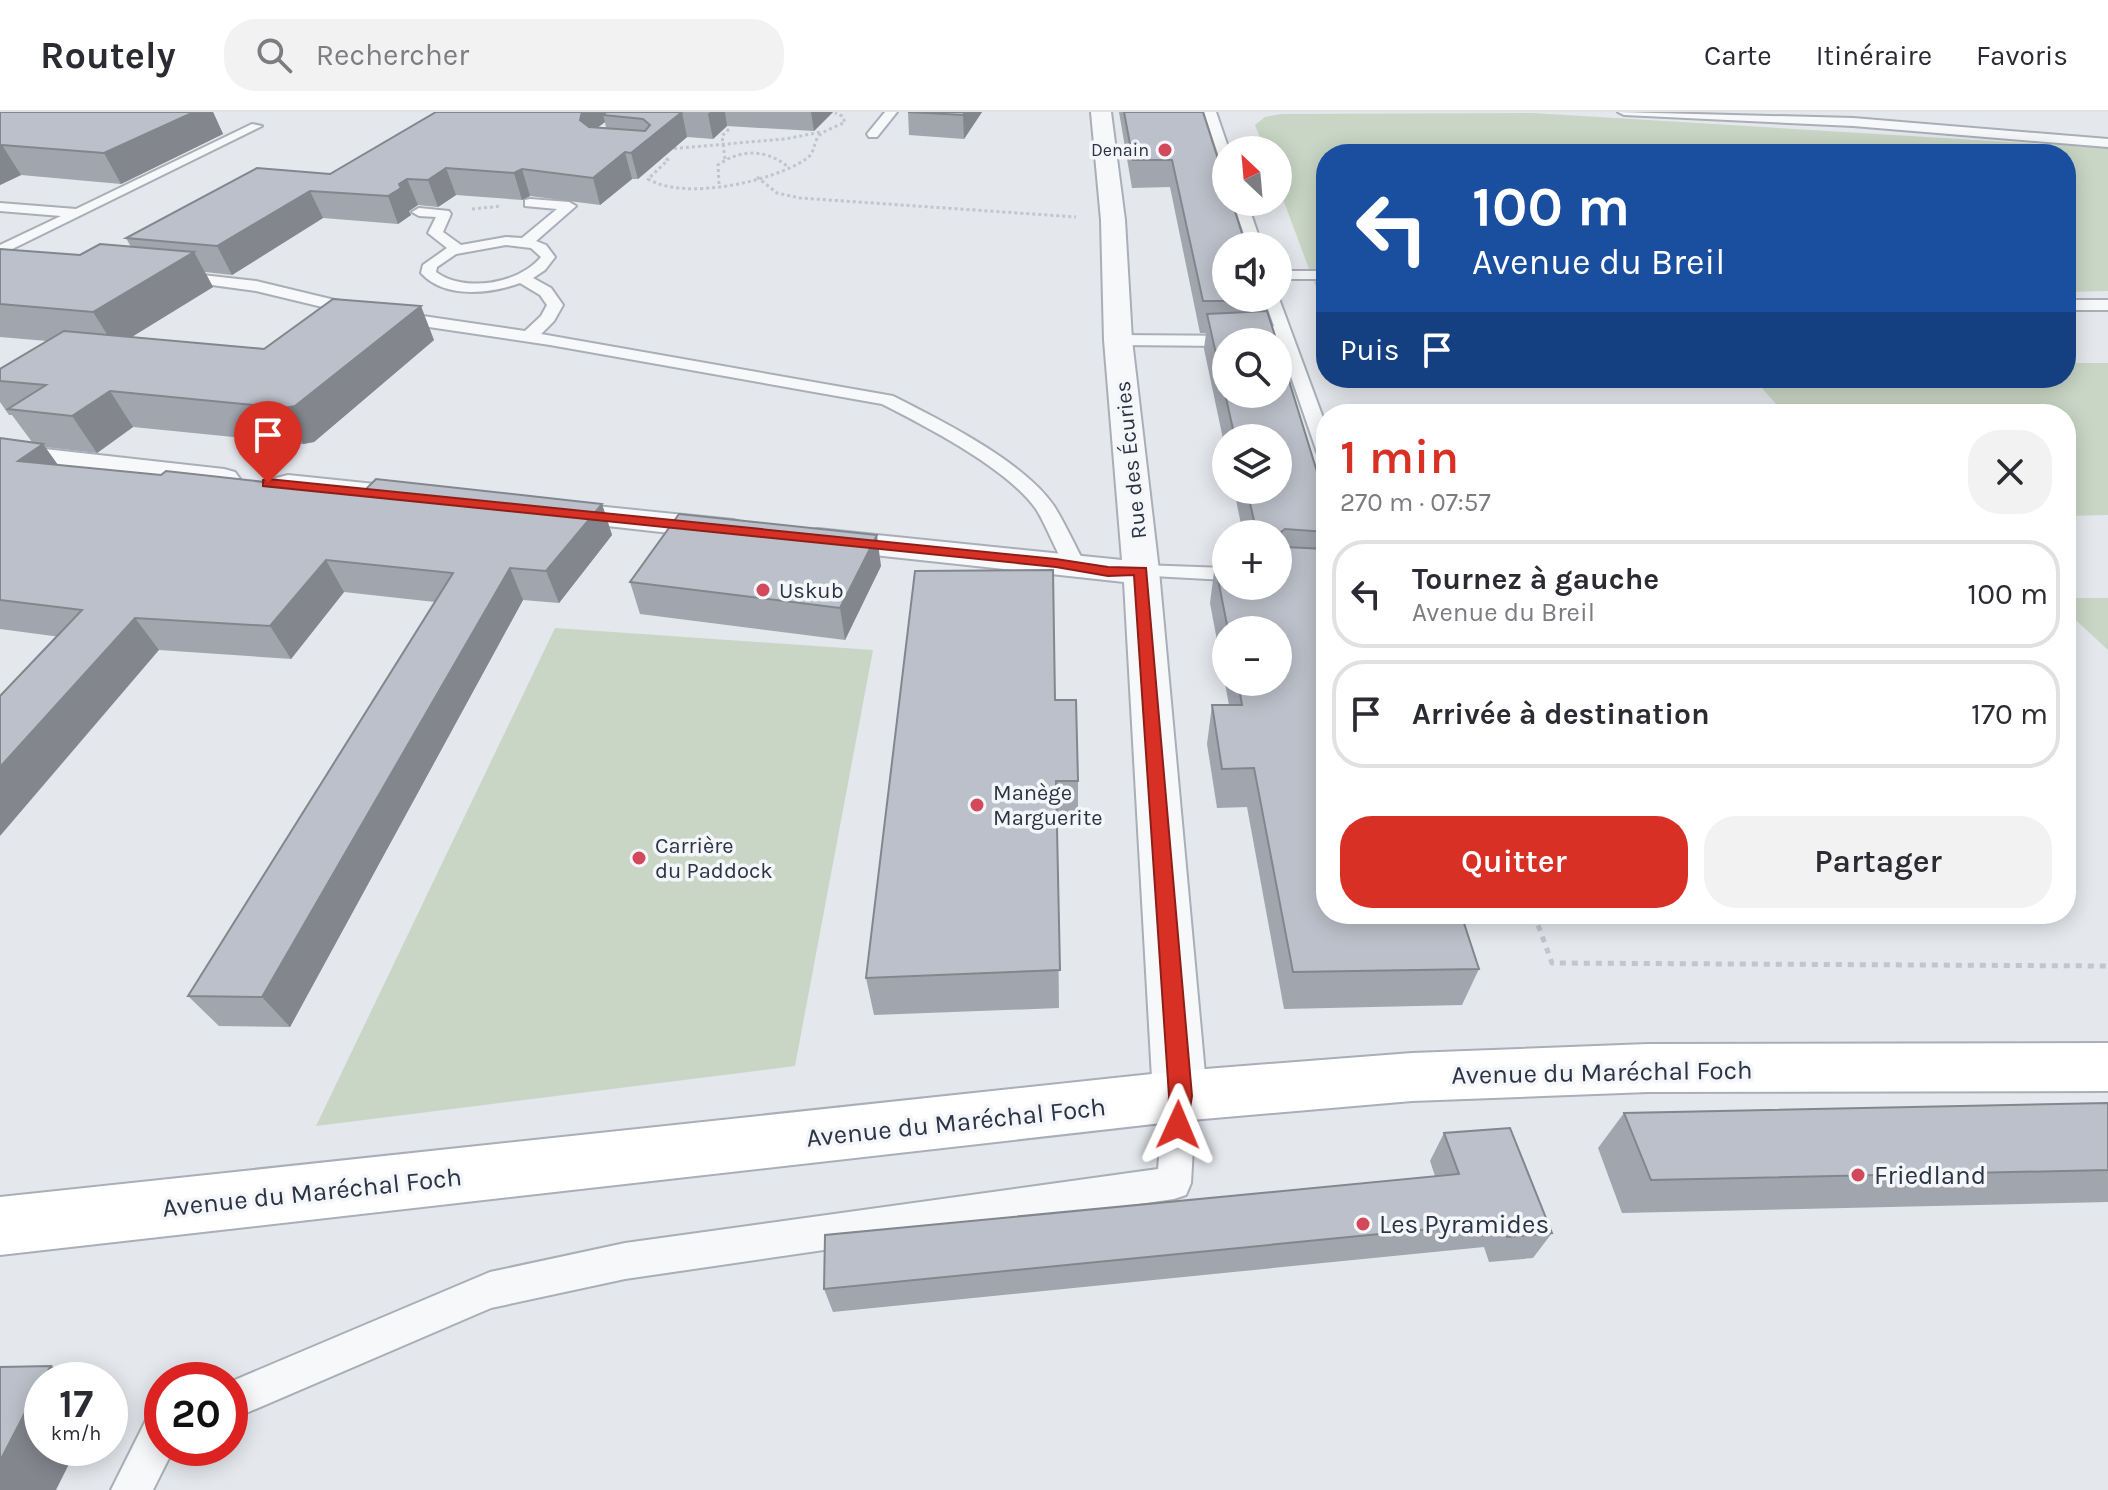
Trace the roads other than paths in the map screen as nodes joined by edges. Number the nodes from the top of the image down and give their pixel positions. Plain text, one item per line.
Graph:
1 (891, 112) edge
2 (1101, 112) edge
3 (1210, 112) edge
4 (1624, 112) edge
5 (225, 124) dead end
6 (873, 134) dead end
7 (1218, 136) edge
8 (2108, 143) edge
9 (530, 203) edge
10 (0, 207) edge
11 (419, 212) edge
12 (78, 213) junction
13 (526, 242) junction
14 (457, 249) junction
15 (0, 251) edge
16 (157, 274) edge
17 (1292, 275) edge
18 (1316, 275) edge
19 (521, 278) junction
20 (440, 294) junction
21 (2076, 305) edge
22 (2108, 305) edge
23 (1277, 312) edge
24 (411, 319) junction
25 (1282, 328) edge
26 (529, 336) junction
27 (1118, 340) junction
28 (1212, 341) edge
29 (1292, 356) edge
30 (1316, 424) edge
31 (0, 453) edge
32 (457, 502) edge
33 (520, 509) edge
34 (1075, 566) junction
35 (1141, 571) junction
36 (1212, 574) edge
37 (2108, 1067) edge
38 (1180, 1096) junction
39 (0, 1226) edge
40 (248, 1393) edge
41 (144, 1465) edge
42 (131, 1490) edge

1 - 6 lane
2 - 27 street, Rue des Écuries
3 - 7 lane
4 - 8 lane
5 - 12 lane
9 - 13 lane
10 - 12 lane
11 - 14 lane
12 - 15 lane
13 - 14 lane
13 - 19 lane
14 - 20 lane
16 - 24 lane
17 - 18 lane
19 - 20 lane
19 - 26 lane
20 - 24 lane
21 - 22 lane
23 - 25 lane
24 - 26 lane
26 - 34 lane
27 - 28 lane
27 - 35 street, Rue des Écuries
29 - 30 lane
31 - 32 street
33 - 34 street
34 - 35 street
35 - 36 lane
35 - 38 street, Rue des Écuries
37 - 38 street, Avenue du Maréchal Foch
38 - 39 street, Avenue du Maréchal Foch
38 - 40 lane
41 - 42 lane

